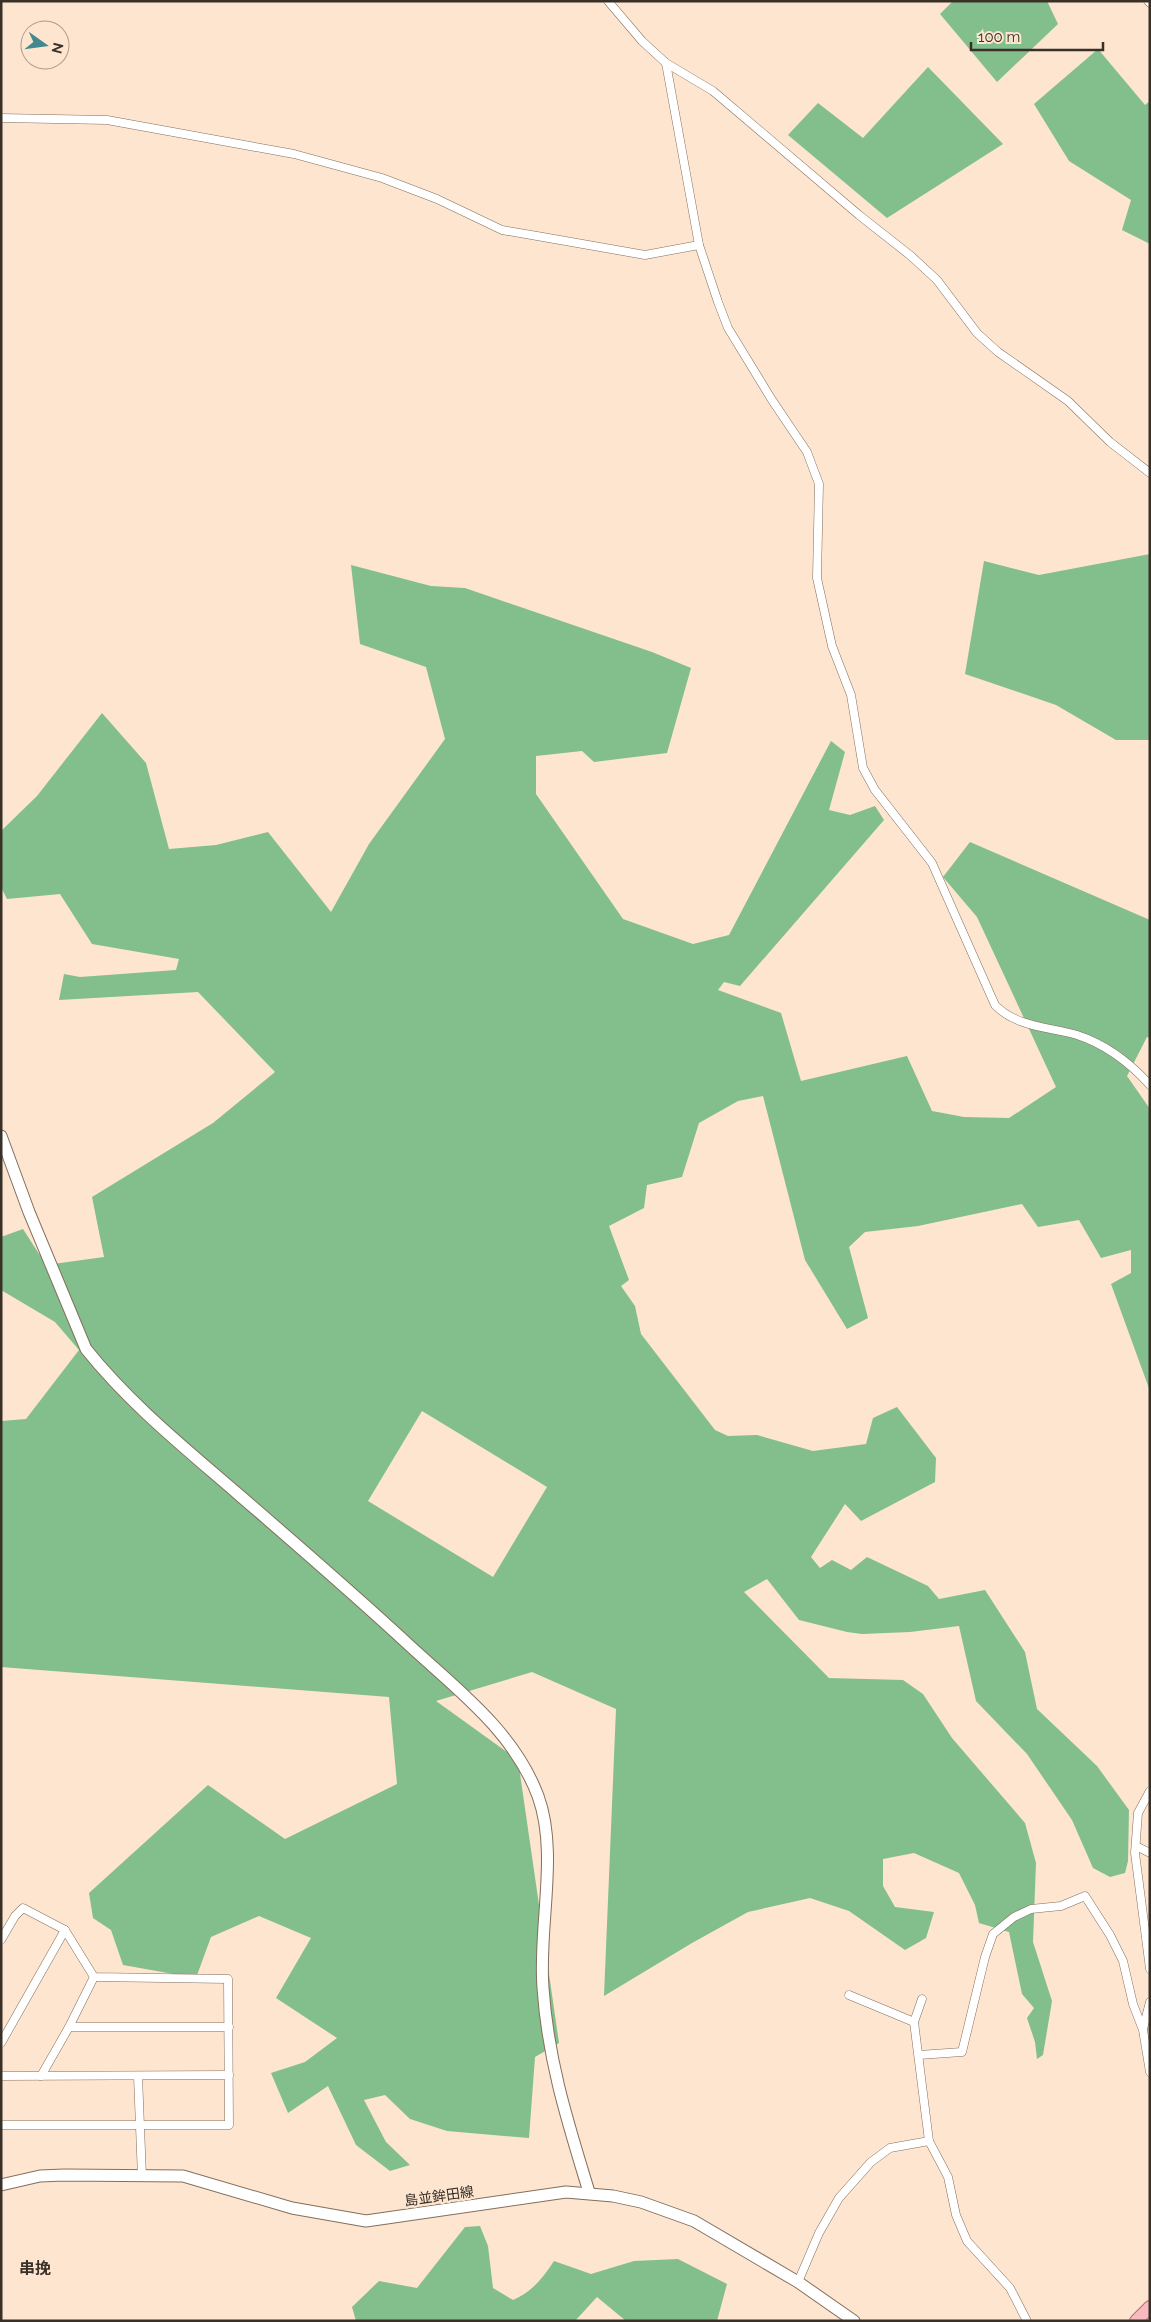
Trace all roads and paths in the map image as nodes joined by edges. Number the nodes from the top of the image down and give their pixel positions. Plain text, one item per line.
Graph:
1 (608, 1) edge
2 (666, 63) junction
3 (1, 118) edge
4 (699, 245) junction
5 (1150, 473) edge
6 (1150, 1085) edge
7 (1, 1136) edge
8 (1150, 1791) edge
9 (1136, 1846) junction
10 (1150, 1853) edge
11 (65, 1930) junction
12 (1, 1940) edge
13 (1150, 1969) edge
14 (94, 1977) junction
15 (849, 1995) dead end
16 (922, 1999) dead end
17 (1150, 2002) edge
18 (914, 2022) junction
19 (68, 2027) junction
20 (229, 2027) junction
21 (1142, 2030) junction
22 (1, 2043) edge
23 (919, 2055) junction
24 (1150, 2072) edge
25 (229, 2075) junction
26 (1, 2076) edge
27 (41, 2076) junction
28 (138, 2076) junction
29 (140, 2124) junction
30 (1, 2125) edge
31 (929, 2141) junction
32 (142, 2177) junction
33 (1, 2185) edge
34 (589, 2192) junction
35 (798, 2282) junction
36 (1150, 2307) edge
37 (854, 2321) edge
38 (1027, 2321) edge
39 (1136, 2321) edge

1 - 2 street
2 - 4 street
2 - 5 street
3 - 4 street
4 - 6 street
7 - 34 street
8 - 9 street
9 - 10 street
9 - 13 street
11 - 12 street
11 - 14 street
11 - 22 street
14 - 19 street
14 - 20 street
15 - 18 street
16 - 18 street
17 - 21 street
18 - 23 street
19 - 20 street
19 - 27 street
20 - 25 street
21 - 23 street
21 - 24 street
23 - 31 street
25 - 28 street
25 - 29 street
26 - 27 street
27 - 28 street
28 - 29 street
29 - 30 street
29 - 32 street
31 - 35 street
31 - 38 street
32 - 33 street, 島並鉾田線
32 - 34 street, 島並鉾田線
34 - 35 street, 島並鉾田線
35 - 37 street, 島並鉾田線
36 - 39 main road

